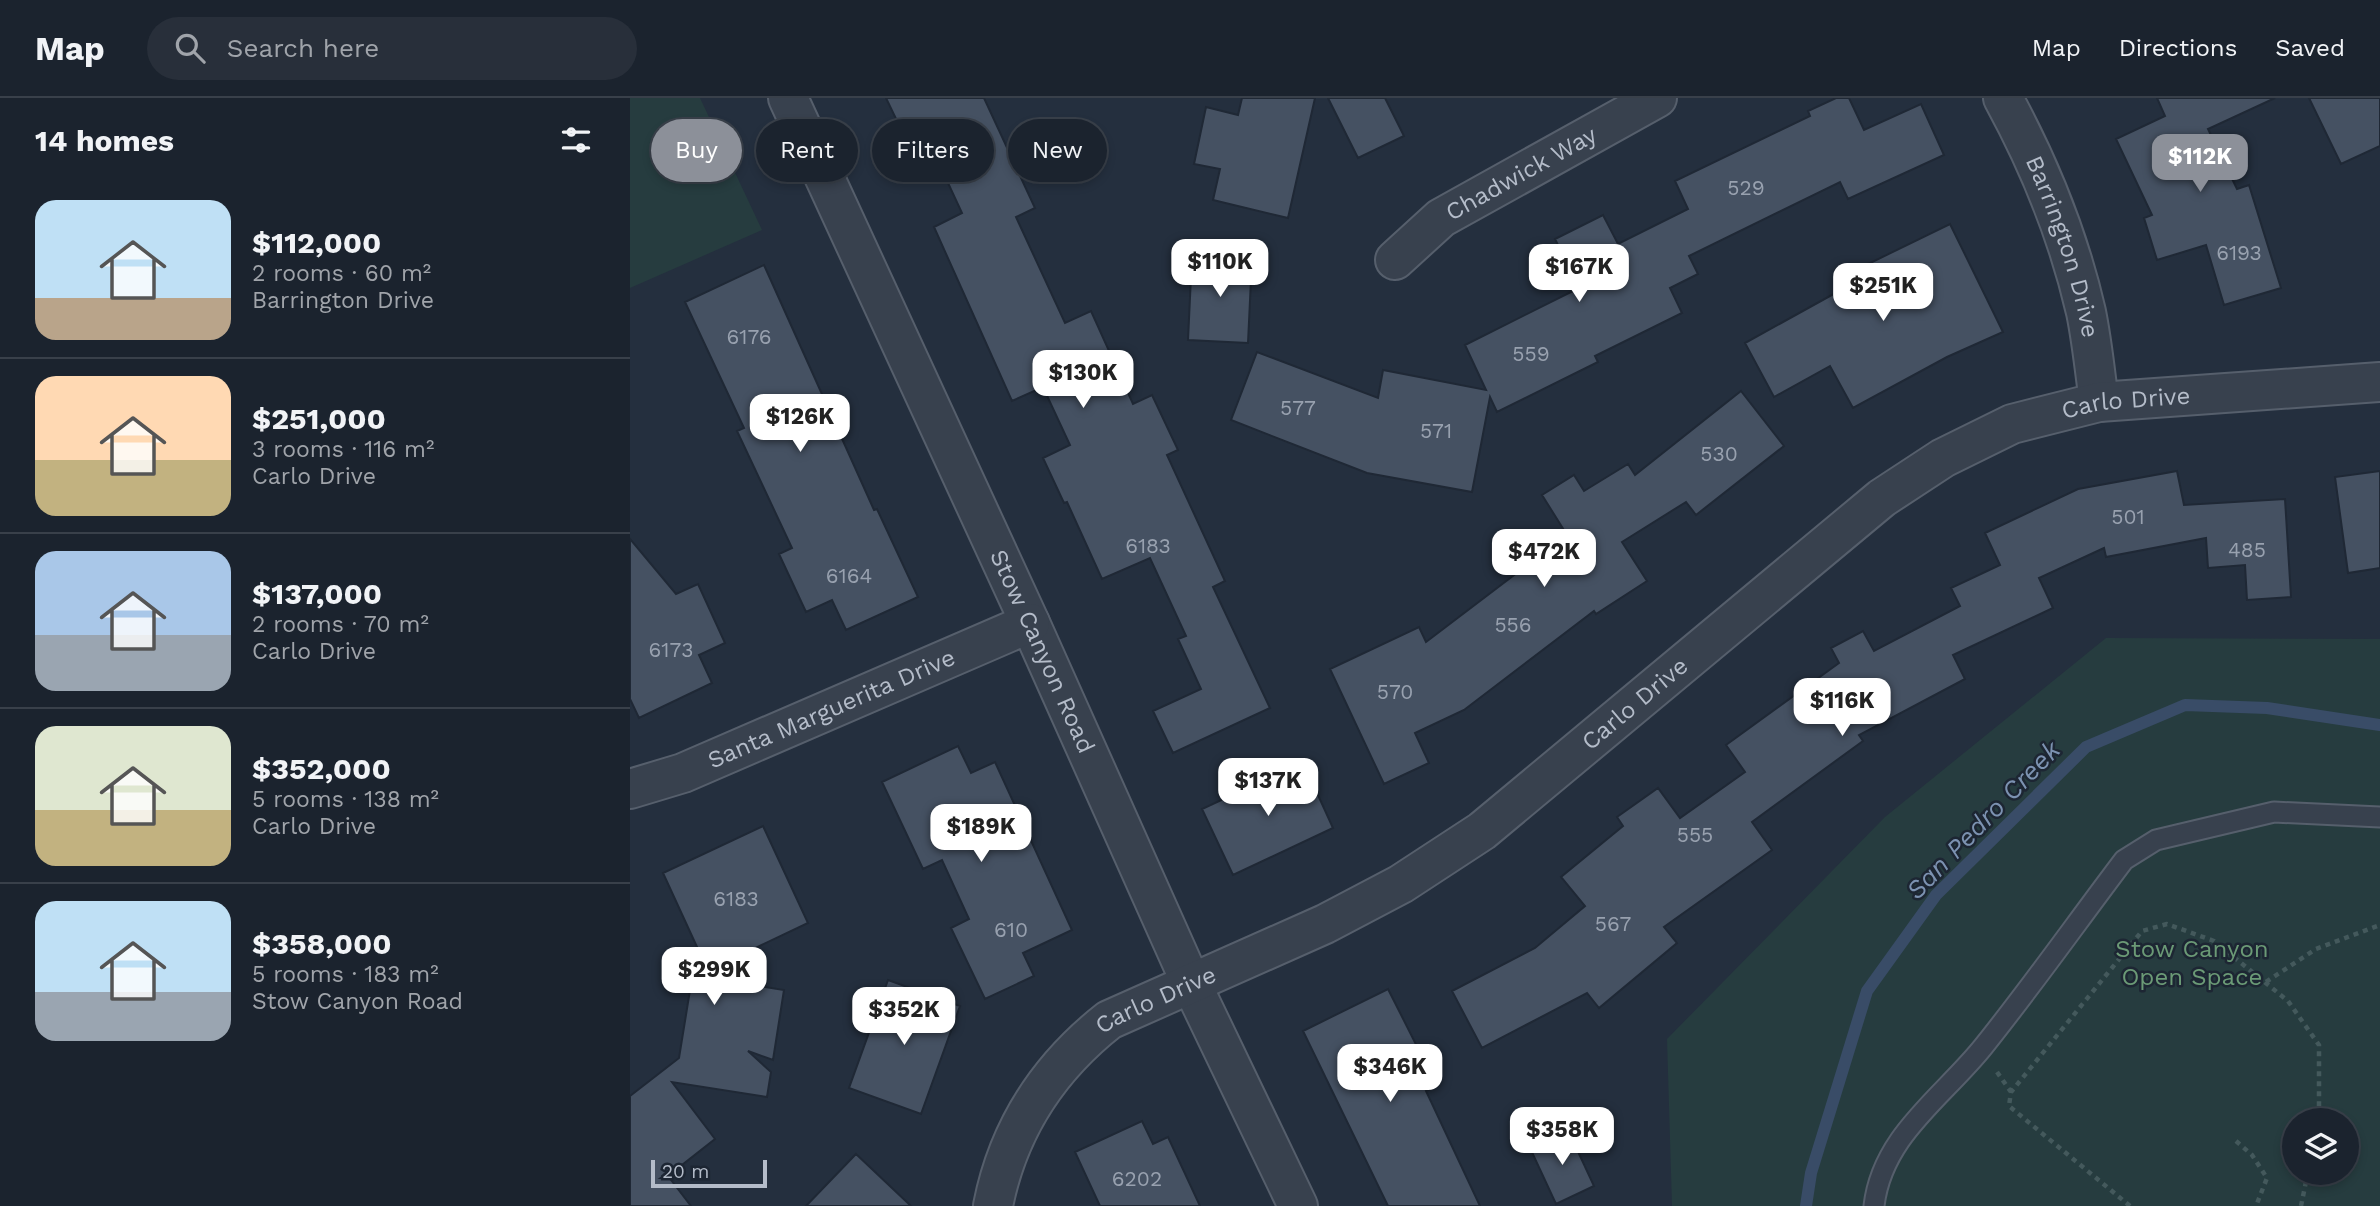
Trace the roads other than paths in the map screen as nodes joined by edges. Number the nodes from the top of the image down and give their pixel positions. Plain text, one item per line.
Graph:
1 (788, 98) edge
2 (1657, 98) edge
3 (2003, 98) edge
4 (1395, 260) dead end
5 (2380, 383) edge
6 (2099, 402) junction
7 (1030, 623) junction
8 (630, 789) edge
9 (2380, 817) edge
10 (1191, 983) junction
11 (993, 1206) edge
12 (1298, 1206) edge
13 (1874, 1206) edge

1 - 7 street, Stow Canyon Road
2 - 4 street, Chadwick Way
3 - 6 street, Barrington Drive
5 - 6 street, Carlo Drive
6 - 10 street, Carlo Drive
7 - 8 street, Santa Marguerita Drive
7 - 10 street, Stow Canyon Road
9 - 13 lane
10 - 11 street, Carlo Drive
10 - 12 street, Stow Canyon Road

